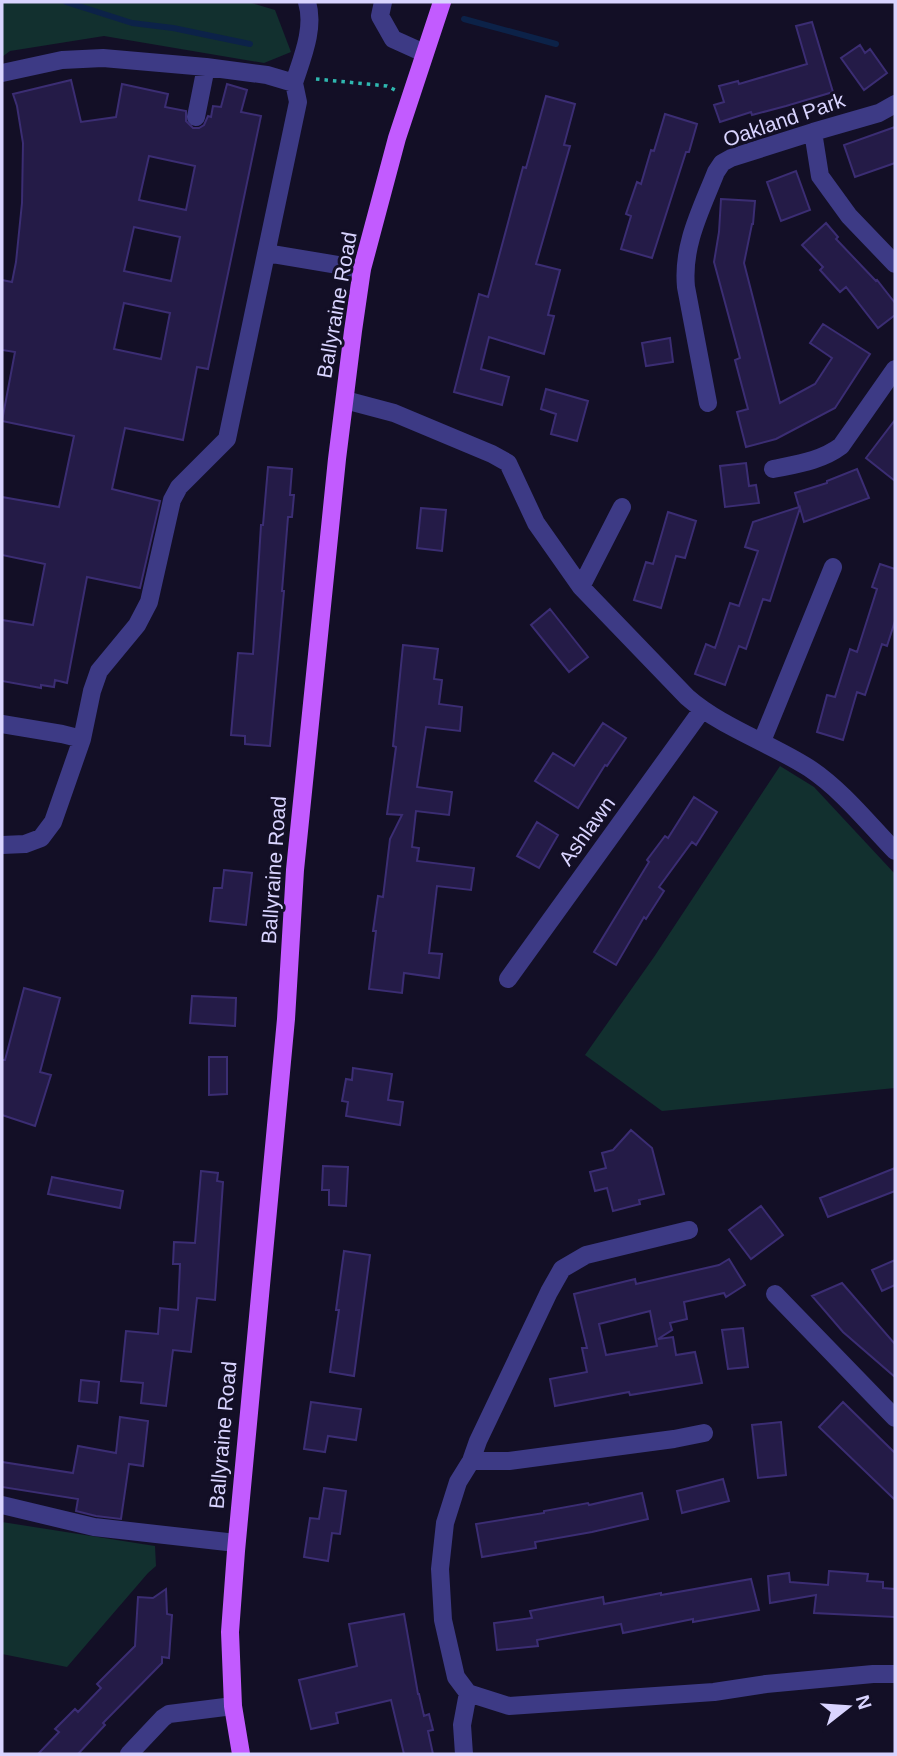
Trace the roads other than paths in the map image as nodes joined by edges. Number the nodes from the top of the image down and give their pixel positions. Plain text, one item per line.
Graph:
1 (307, 2) edge
2 (383, 2) edge
3 (442, 2) edge
4 (425, 53) junction
5 (206, 67) junction
6 (2, 73) edge
7 (294, 83) junction
8 (895, 104) edge
9 (196, 117) dead end
10 (813, 131) junction
11 (267, 253) junction
12 (895, 264) edge
13 (362, 269) junction
14 (895, 369) edge
15 (345, 400) junction
16 (708, 403) dead end
17 (774, 469) dead end
18 (622, 507) dead end
19 (833, 567) dead end
20 (581, 587) junction
21 (702, 710) junction
22 (2, 724) edge
23 (82, 738) junction
24 (762, 741) junction
25 (2, 845) edge
26 (895, 851) edge
27 (508, 979) dead end
28 (688, 1230) dead end
29 (775, 1294) dead end
30 (895, 1418) edge
31 (704, 1433) dead end
32 (471, 1461) junction
33 (2, 1505) edge
34 (236, 1543) junction
35 (895, 1674) edge
36 (468, 1693) junction
37 (233, 1706) junction
38 (129, 1754) edge
39 (241, 1754) edge
40 (464, 1754) edge

1 - 7 street
2 - 4 street
3 - 4 main road, Ballyraine Road
4 - 13 main road, Ballyraine Road
5 - 6 street
5 - 7 street
5 - 9 street
7 - 11 street
8 - 10 street, Oakland Park
10 - 12 street
10 - 16 street, Oakland Park
11 - 13 street
11 - 23 street
13 - 15 main road, Ballyraine Road
14 - 17 street
15 - 20 street
15 - 34 main road, Ballyraine Road
18 - 20 street
19 - 24 street
20 - 21 street
21 - 24 street
21 - 27 street, Ashlawn
22 - 23 street
23 - 25 street
24 - 26 street
28 - 32 street
29 - 30 street
31 - 32 street
32 - 36 street
33 - 34 street
34 - 37 main road, Ballyraine Road
35 - 36 street
36 - 40 street
37 - 38 street
37 - 39 main road, Ballyraine Road

